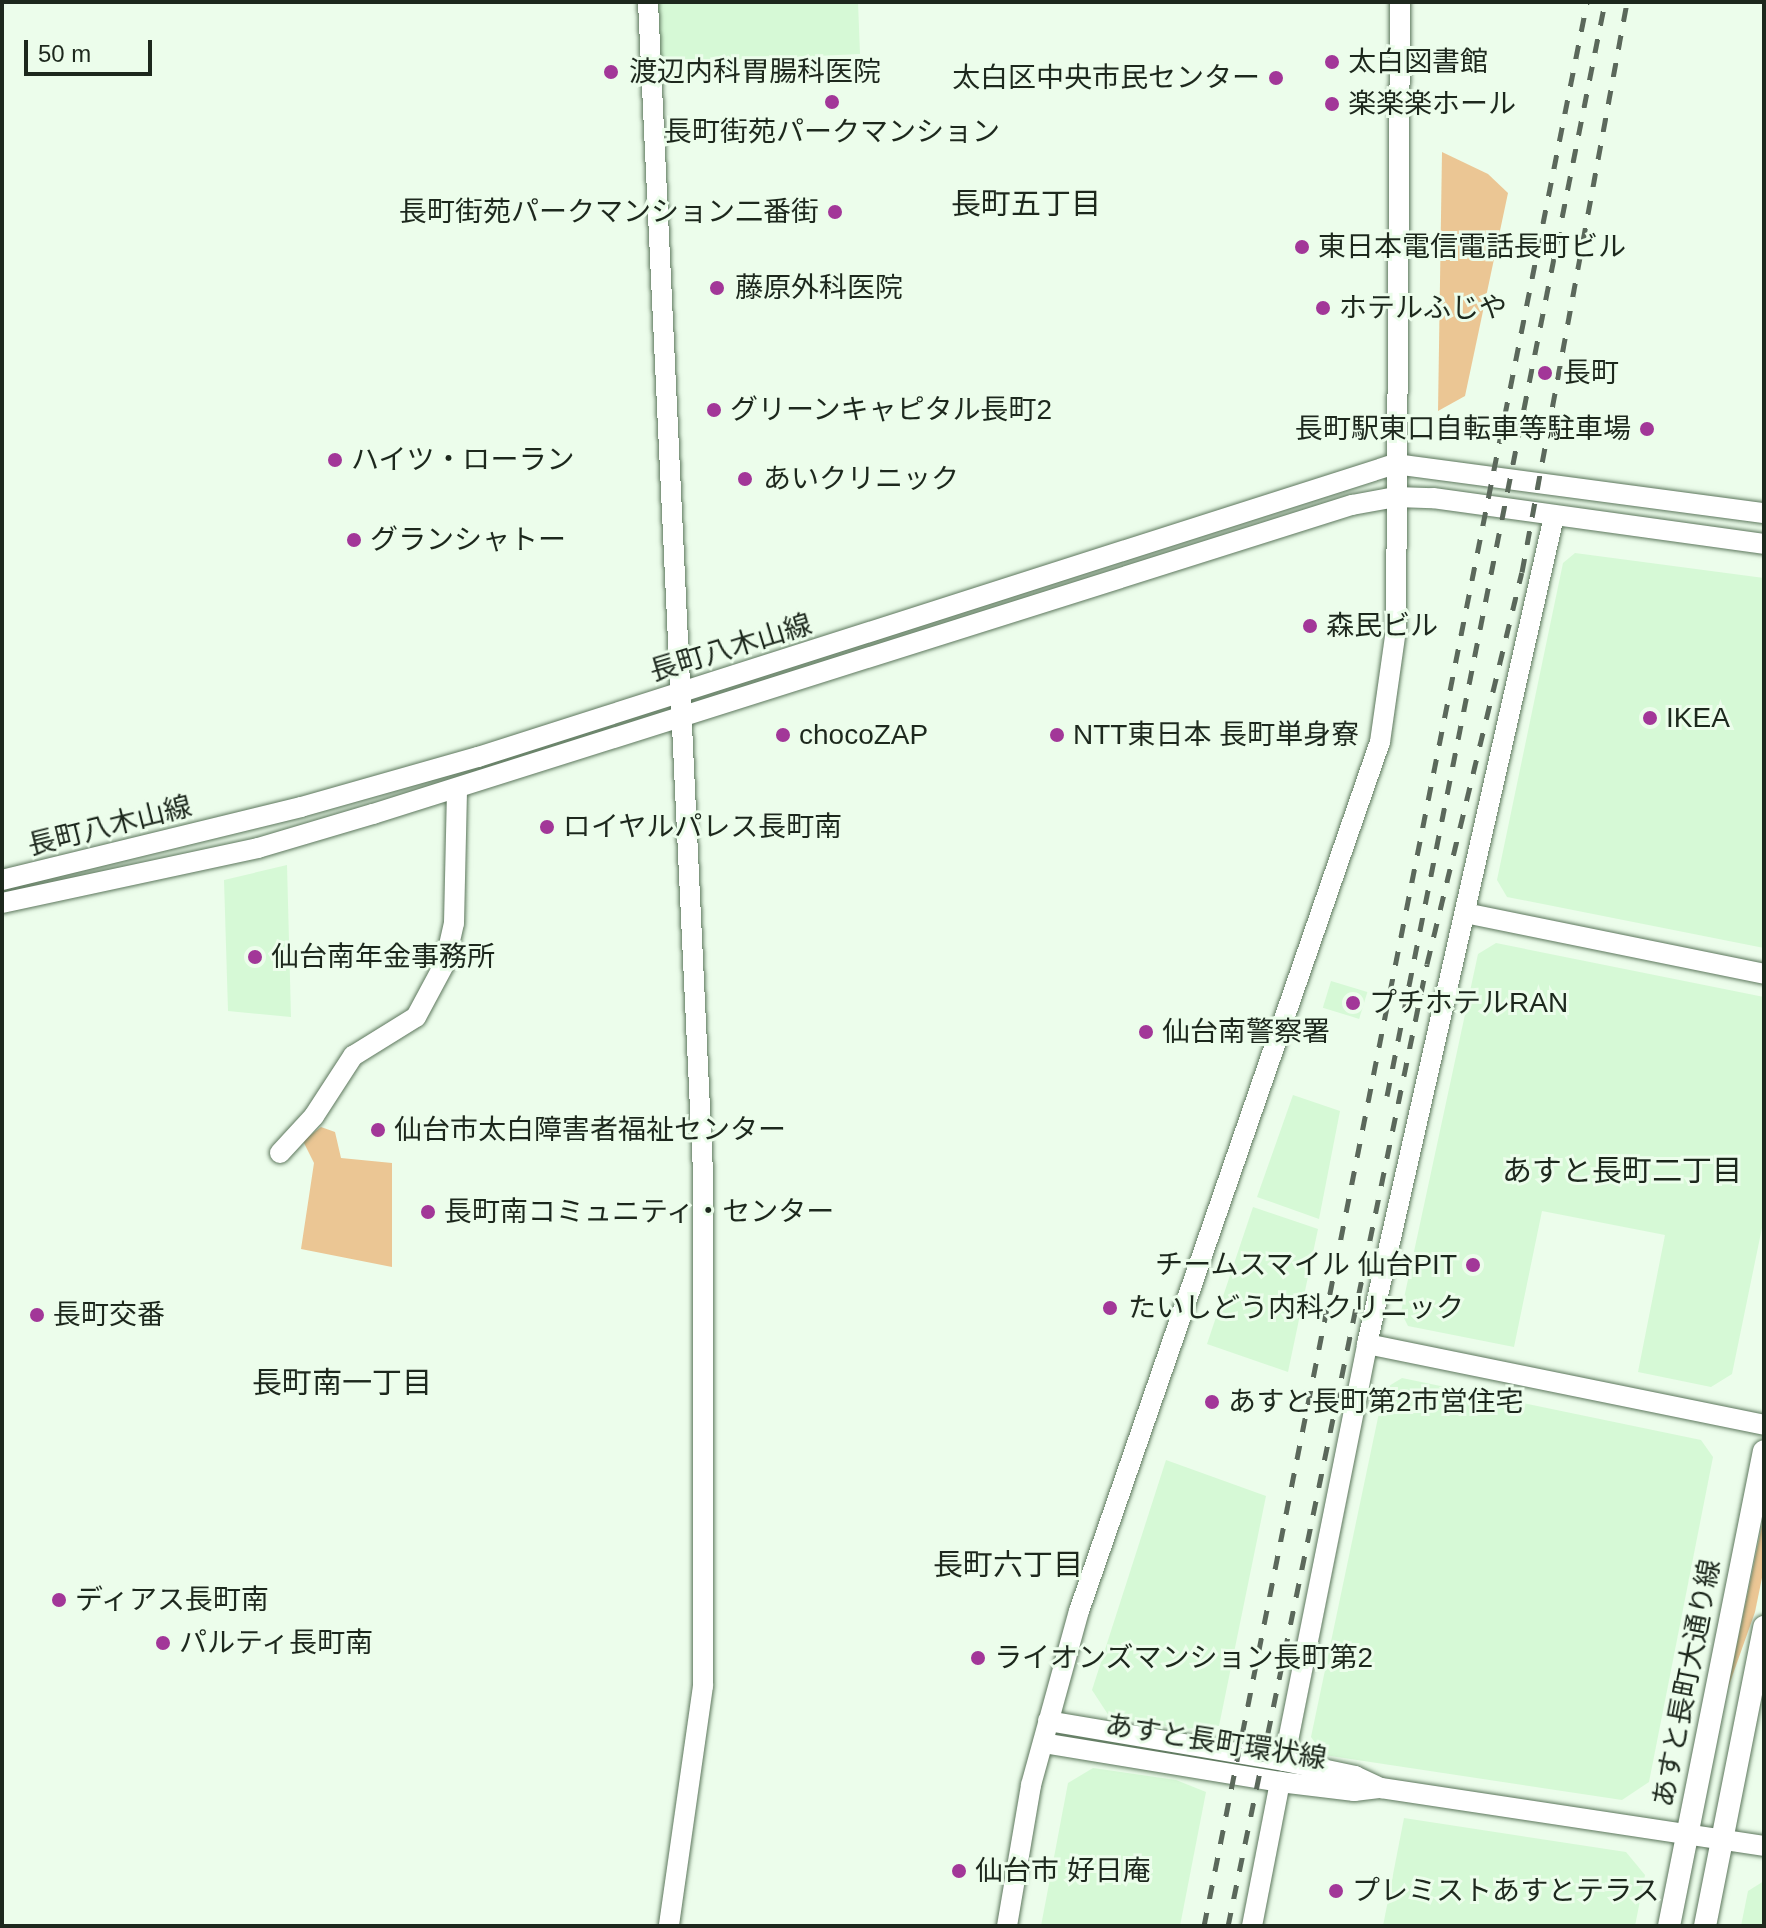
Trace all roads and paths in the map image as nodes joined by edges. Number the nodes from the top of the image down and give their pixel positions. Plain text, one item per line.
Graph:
1 (648, 2) edge
2 (1400, 2) edge
3 (1395, 464) junction
4 (1396, 497) junction
5 (1764, 513) edge
6 (1554, 516) junction
7 (1764, 544) edge
8 (680, 693) junction
9 (681, 715) junction
10 (457, 789) junction
11 (320, 802) junction
12 (328, 827) junction
13 (2, 880) edge
14 (2, 903) edge
15 (1465, 913) junction
16 (1764, 974) edge
17 (280, 1153) dead end
18 (1367, 1344) junction
19 (1764, 1425) edge
20 (1764, 1451) edge
21 (1764, 1627) edge
22 (1048, 1721) junction
23 (1043, 1743) junction
24 (1284, 1761) junction
25 (1280, 1782) junction
26 (1381, 1788) junction
27 (1687, 1837) junction
28 (1723, 1841) junction
29 (1764, 1846) edge
30 (669, 1926) edge
31 (1007, 1926) edge
32 (1252, 1926) edge
33 (1669, 1926) edge
34 (1705, 1926) edge

1 - 8 street
2 - 3 street
3 - 4 street
3 - 5 street, 長町八木山線
3 - 8 street, 長町八木山線
4 - 6 street
4 - 9 street
4 - 22 street
6 - 7 street
6 - 15 street
8 - 9 street
8 - 11 street, 長町八木山線
9 - 10 street
9 - 30 street
10 - 12 street
10 - 17 street
11 - 12 street
11 - 13 street, 長町八木山線
12 - 14 street
15 - 16 street
15 - 18 street
18 - 19 street
18 - 24 street
20 - 27 main road, あすと長町大通り線
21 - 28 main road
22 - 23 street
22 - 24 street, あすと長町環状線
23 - 25 street, あすと長町環状線
23 - 31 street
24 - 26 street, あすと長町環状線
25 - 26 street, あすと長町環状線
25 - 32 street
26 - 27 street, あすと長町環状線
27 - 28 street, あすと長町環状線
27 - 33 main road, あすと長町大通り線
28 - 29 street, あすと長町環状線
28 - 34 main road

